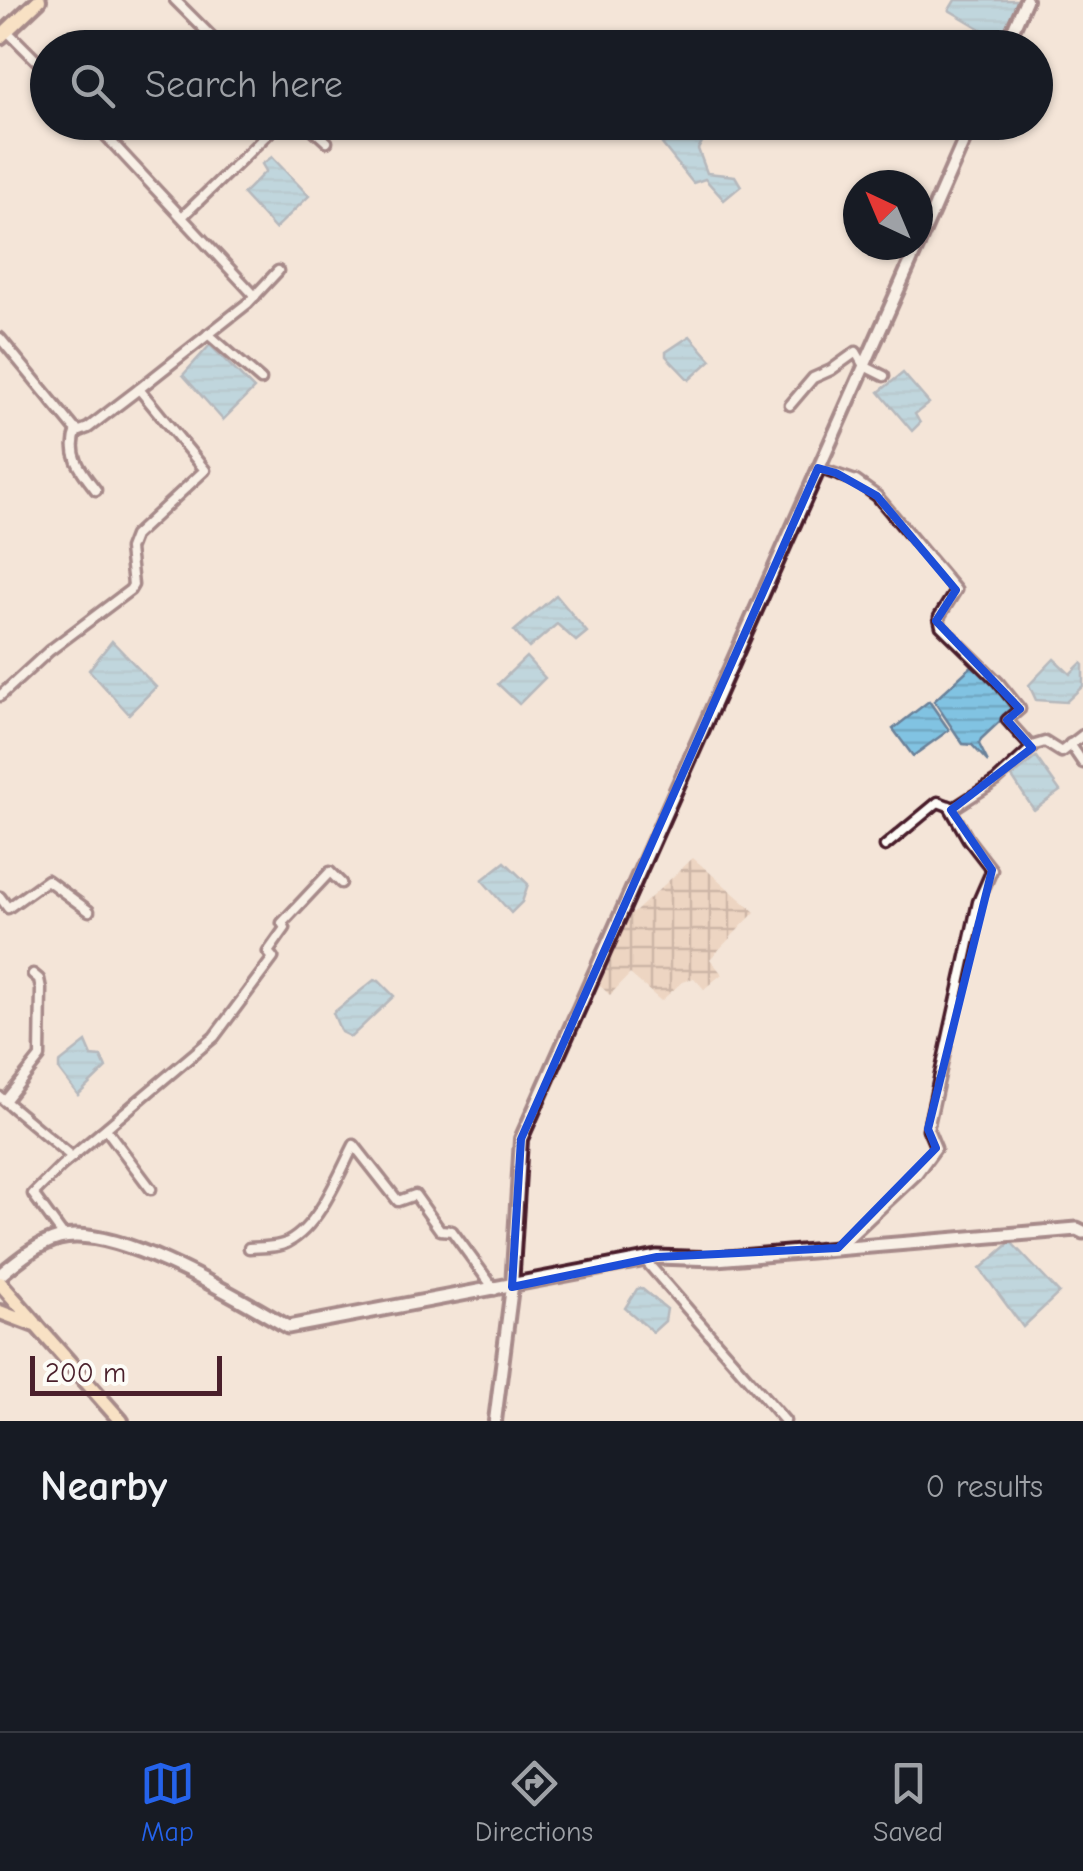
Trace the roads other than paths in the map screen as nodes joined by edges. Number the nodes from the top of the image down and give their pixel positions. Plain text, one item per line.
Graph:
1 (39, 0) edge
2 (176, 0) edge
3 (1026, 0) edge
4 (205, 30) edge
5 (1013, 30) edge
6 (3, 34) edge
7 (30, 57) edge
8 (110, 140) edge
9 (261, 140) edge
10 (964, 140) edge
11 (933, 211) edge
12 (182, 216) junction
13 (911, 260) edge
14 (278, 272) dead end
15 (255, 296) junction
16 (208, 334) junction
17 (0, 338) edge
18 (864, 366) junction
19 (884, 376) dead end
20 (261, 380) dead end
21 (139, 389) junction
22 (790, 405) dead end
23 (77, 430) junction
24 (818, 468) junction
25 (96, 490) dead end
26 (0, 696) edge
27 (1083, 735) edge
28 (1070, 744) junction
29 (1032, 748) junction
30 (1083, 762) edge
31 (949, 806) junction
32 (884, 846) dead end
33 (341, 883) dead end
34 (0, 897) edge
35 (89, 911) dead end
36 (33, 974) dead end
37 (2, 1099) edge
38 (106, 1129) junction
39 (72, 1158) junction
40 (151, 1189) dead end
41 (1080, 1231) edge
42 (65, 1238) junction
43 (1083, 1244) edge
44 (249, 1248) dead end
45 (838, 1248) junction
46 (644, 1259) junction
47 (0, 1275) edge
48 (0, 1283) edge
49 (512, 1287) junction
50 (495, 1290) junction
51 (0, 1312) edge
52 (37, 1326) junction
53 (121, 1421) edge
54 (496, 1421) edge
55 (784, 1421) edge

1 - 6 highway
2 - 4 street
3 - 5 street
6 - 7 street
8 - 12 street
9 - 12 street
10 - 11 street
12 - 15 street
13 - 18 street
14 - 15 street
15 - 16 street
16 - 20 street
16 - 21 street
17 - 23 street
18 - 19 street
18 - 22 street
18 - 24 street
21 - 23 street
21 - 26 street
23 - 25 street
24 - 29 street
24 - 49 street
27 - 28 street
28 - 29 street
28 - 30 street
29 - 31 street
31 - 32 street
31 - 45 street
33 - 38 street
34 - 35 street
36 - 37 street
37 - 39 street
38 - 39 street
38 - 40 street
39 - 42 street
41 - 43 street
41 - 45 main road
42 - 47 main road
42 - 50 main road
44 - 50 street
45 - 46 main road
46 - 49 main road
46 - 55 street
48 - 52 highway
49 - 50 main road
49 - 54 street
51 - 52 highway
52 - 53 highway

